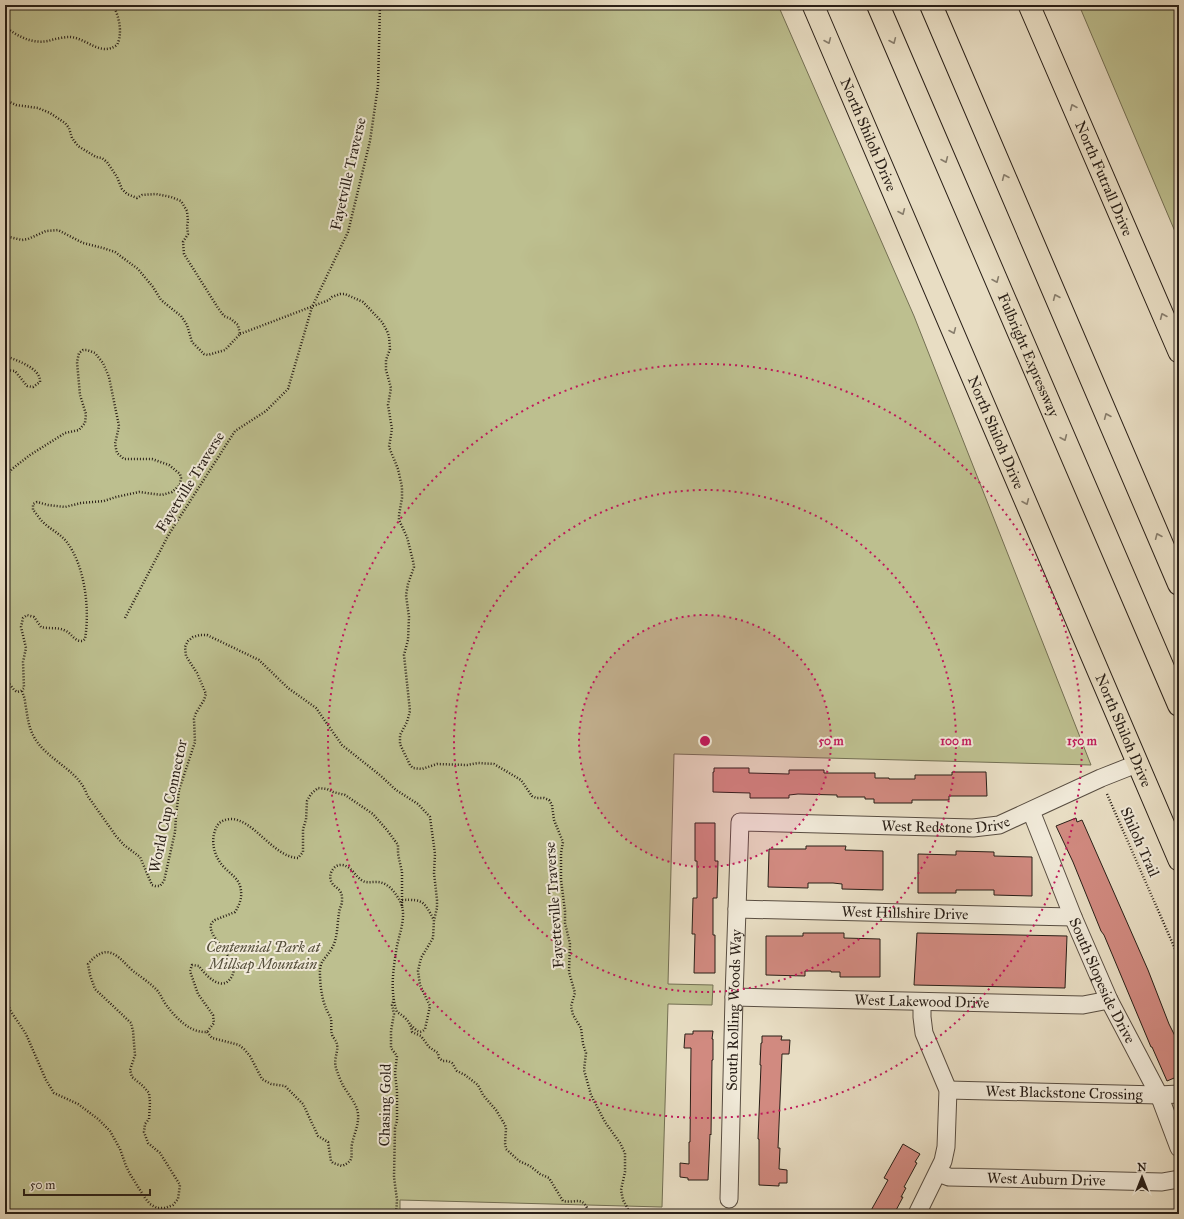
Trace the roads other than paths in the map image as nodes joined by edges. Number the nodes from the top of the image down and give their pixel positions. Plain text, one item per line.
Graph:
1 (813, 5) edge
2 (878, 5) edge
3 (931, 5) edge
4 (1029, 5) edge
5 (1179, 352) edge
6 (1179, 584) edge
7 (1179, 704) edge
8 (1138, 763) junction
9 (1031, 811) junction
10 (740, 822) joint
11 (1179, 860) edge
12 (737, 909) junction
13 (1073, 917) junction
14 (734, 997) junction
15 (1109, 1000) junction
16 (922, 1002) junction
17 (948, 1090) junction
18 (1179, 1094) edge
19 (1159, 1095) junction
20 (1179, 1148) edge
21 (938, 1173) junction
22 (1179, 1179) edge
23 (729, 1198) dead end
24 (917, 1214) edge

1 -> 8 main road, North Shiloh Drive
2 -> 7 highway, Fulbright Expressway
6 -> 3 highway
5 -> 4 main road, North Futrall Drive
8 - 9 lane, West Redstone Drive
8 - 11 main road, North Shiloh Drive
9 - 10 lane, West Redstone Drive
9 - 13 lane, South Slopeside Drive
10 - 12 lane, South Rolling Woods Way
12 - 13 lane, West Hillshire Drive
12 - 14 lane, South Rolling Woods Way
13 - 15 lane, South Slopeside Drive
14 - 16 lane, West Lakewood Drive
14 - 23 lane, South Rolling Woods Way
15 - 16 lane, West Lakewood Drive
15 - 19 lane, South Slopeside Drive
16 - 17 lane
17 - 19 lane, West Blackstone Crossing
17 - 21 lane
18 - 19 lane, West Blackstone Crossing
19 - 20 lane, South Slopeside Drive
21 - 22 lane, West Auburn Drive
21 - 24 lane

